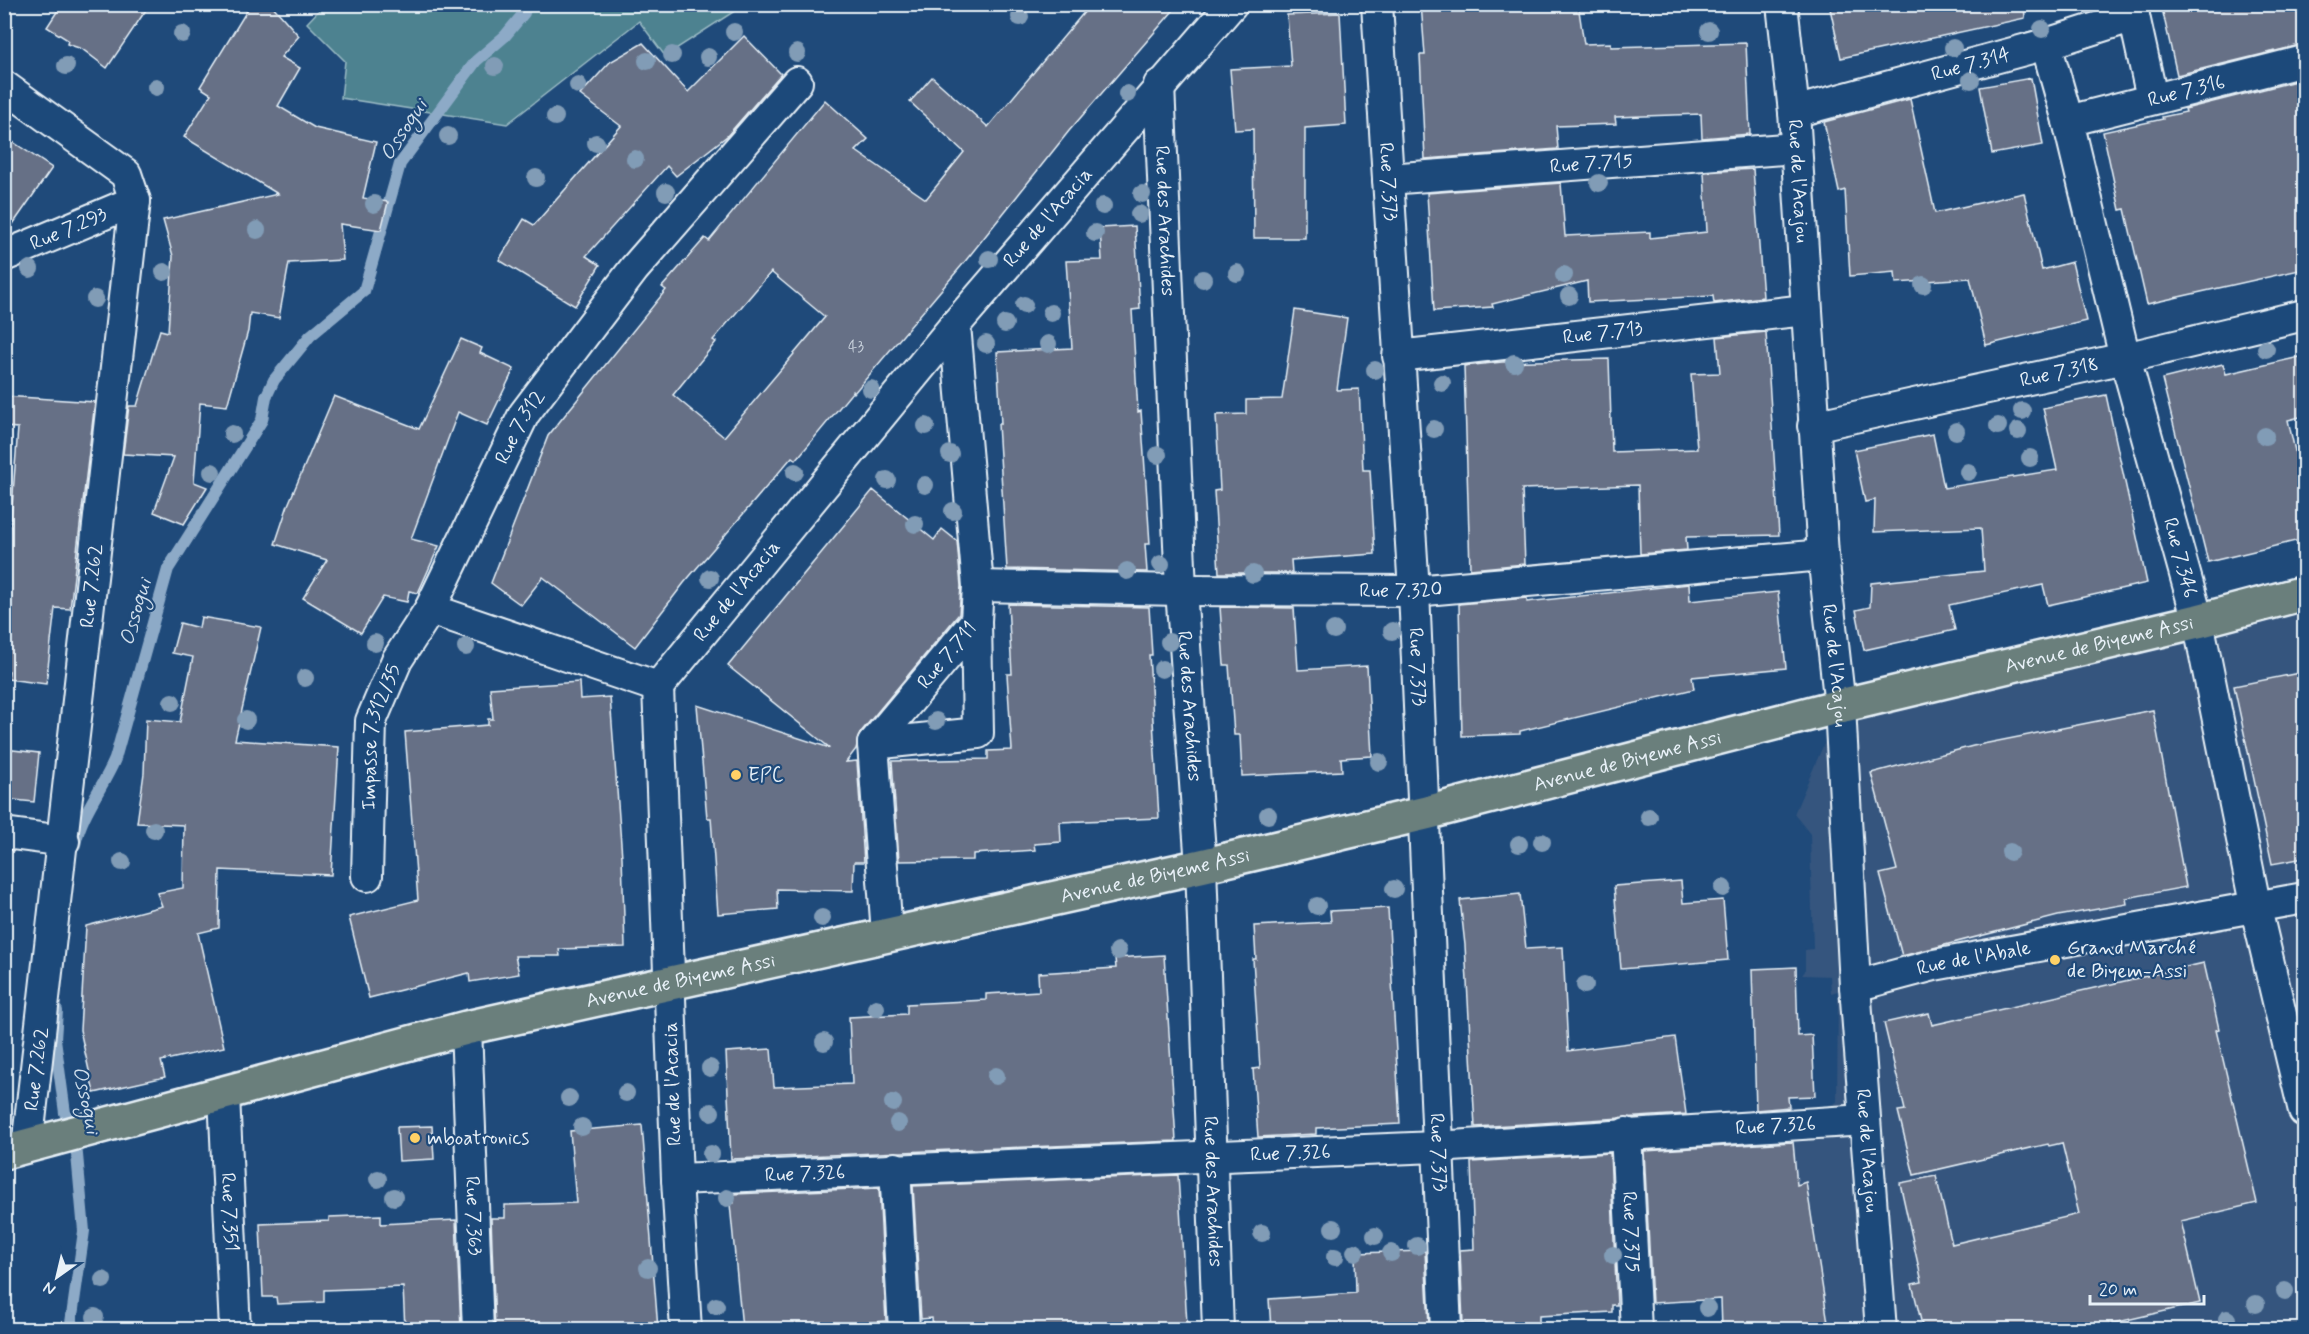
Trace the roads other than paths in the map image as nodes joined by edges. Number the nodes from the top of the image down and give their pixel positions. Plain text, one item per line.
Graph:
1 (1232, 4) edge
2 (1377, 4) edge
3 (1782, 4) edge
4 (2133, 10) edge
5 (2046, 44) junction
6 (2304, 61) edge
7 (797, 82) dead end
8 (1159, 85) junction
9 (4, 86) edge
10 (2152, 98) junction
11 (1794, 112) junction
12 (2068, 121) junction
13 (1796, 148) junction
14 (1388, 179) junction
15 (135, 201) junction
16 (4, 256) edge
17 (1806, 310) junction
18 (2304, 315) edge
19 (954, 325) junction
20 (1398, 356) junction
21 (2125, 358) junction
22 (1813, 426) junction
23 (1823, 555) junction
24 (978, 586) junction
25 (1181, 590) junction
26 (1414, 591) junction
27 (2304, 593) edge
28 (430, 609) junction
29 (976, 621) junction
30 (2198, 621) junction
31 (658, 687) junction
32 (1839, 706) junction
33 (873, 744) junction
34 (1425, 813) junction
35 (4, 833) edge
36 (64, 841) junction
37 (1201, 866) junction
38 (367, 876) dead end
39 (2304, 898) edge
40 (2256, 909) junction
41 (887, 934) junction
42 (669, 984) junction
43 (1856, 986) junction
44 (466, 1029) junction
45 (224, 1095) junction
46 (2304, 1111) edge
47 (1865, 1120) junction
48 (1626, 1134) junction
49 (26, 1147) edge
50 (1437, 1147) junction
51 (1210, 1156) junction
52 (895, 1168) junction
53 (677, 1179) junction
54 (235, 1329) edge
55 (478, 1329) edge
56 (686, 1329) edge
57 (904, 1329) edge
58 (1218, 1329) edge
59 (1446, 1329) edge
60 (1636, 1329) edge
61 (1881, 1329) edge

1 - 8 street, Rue de l'Acacia
2 - 14 street, Rue 7.373
3 - 11 street, Rue de l'Acajou
4 - 5 street, Rue 7.314
4 - 10 street
5 - 11 street, Rue 7.314
5 - 12 street, Rue 7.346
6 - 10 street, Rue 7.316
7 - 28 street, Rue 7.312
8 - 19 street, Rue de l'Acacia
8 - 25 street, Rue des Arachides
9 - 15 street, Rue 7.262
10 - 12 street, Rue 7.316
11 - 13 street, Rue de l'Acajou
12 - 21 street, Rue 7.346
13 - 14 street, Rue 7.715
13 - 17 street, Rue de l'Acajou
14 - 20 street, Rue 7.373
15 - 16 street, Rue 7.293
15 - 36 street, Rue 7.262
17 - 20 street, Rue 7.713
17 - 22 street, Rue de l'Acajou
18 - 21 street, Rue 7.318
19 - 24 street, Rue 7.711
19 - 31 street, Rue de l'Acacia
20 - 26 street, Rue 7.373
21 - 22 street, Rue 7.318
21 - 30 street, Rue 7.346
22 - 23 street, Rue de l'Acajou
23 - 26 street, Rue 7.320
23 - 32 street, Rue de l'Acajou
24 - 25 street, Rue 7.320
24 - 29 street, Rue 7.711
25 - 26 street, Rue 7.320
25 - 37 street, Rue des Arachides
26 - 34 street, Rue 7.373
27 - 30 main road, Avenue de Biyeme Assi
28 - 31 street
28 - 38 street, Impasse 7.312/35
29 - 33 street, Rue 7.711
29 - 33 street
30 - 32 main road, Avenue de Biyeme Assi
30 - 40 street, Rue 7.346
31 - 42 street, Rue de l'Acacia
32 - 34 main road, Avenue de Biyeme Assi
32 - 43 street, Rue de l'Acajou
33 - 41 street
34 - 37 main road, Avenue de Biyeme Assi
34 - 50 street, Rue 7.373
35 - 36 street
36 - 49 street, Rue 7.262
37 - 41 main road, Avenue de Biyeme Assi
37 - 51 street, Rue des Arachides
39 - 40 street, Rue de l'Abale
40 - 43 street, Rue de l'Abale
40 - 46 street, Rue 7.346
41 - 42 main road, Avenue de Biyeme Assi
42 - 44 main road, Avenue de Biyeme Assi
42 - 53 street, Rue de l'Acacia
43 - 47 street, Rue de l'Acajou
44 - 45 main road, Avenue de Biyeme Assi
44 - 55 street, Rue 7.363
45 - 49 main road, Avenue de Biyeme Assi
45 - 54 street, Rue 7.351
47 - 48 street, Rue 7.326
47 - 61 street, Rue de l'Acajou
48 - 50 street, Rue 7.326
48 - 60 street, Rue 7.375
50 - 51 street, Rue 7.326
50 - 59 street, Rue 7.373
51 - 52 street, Rue 7.326
51 - 58 street, Rue des Arachides
52 - 53 street, Rue 7.326
52 - 57 street
53 - 56 street, Rue de l'Acacia

